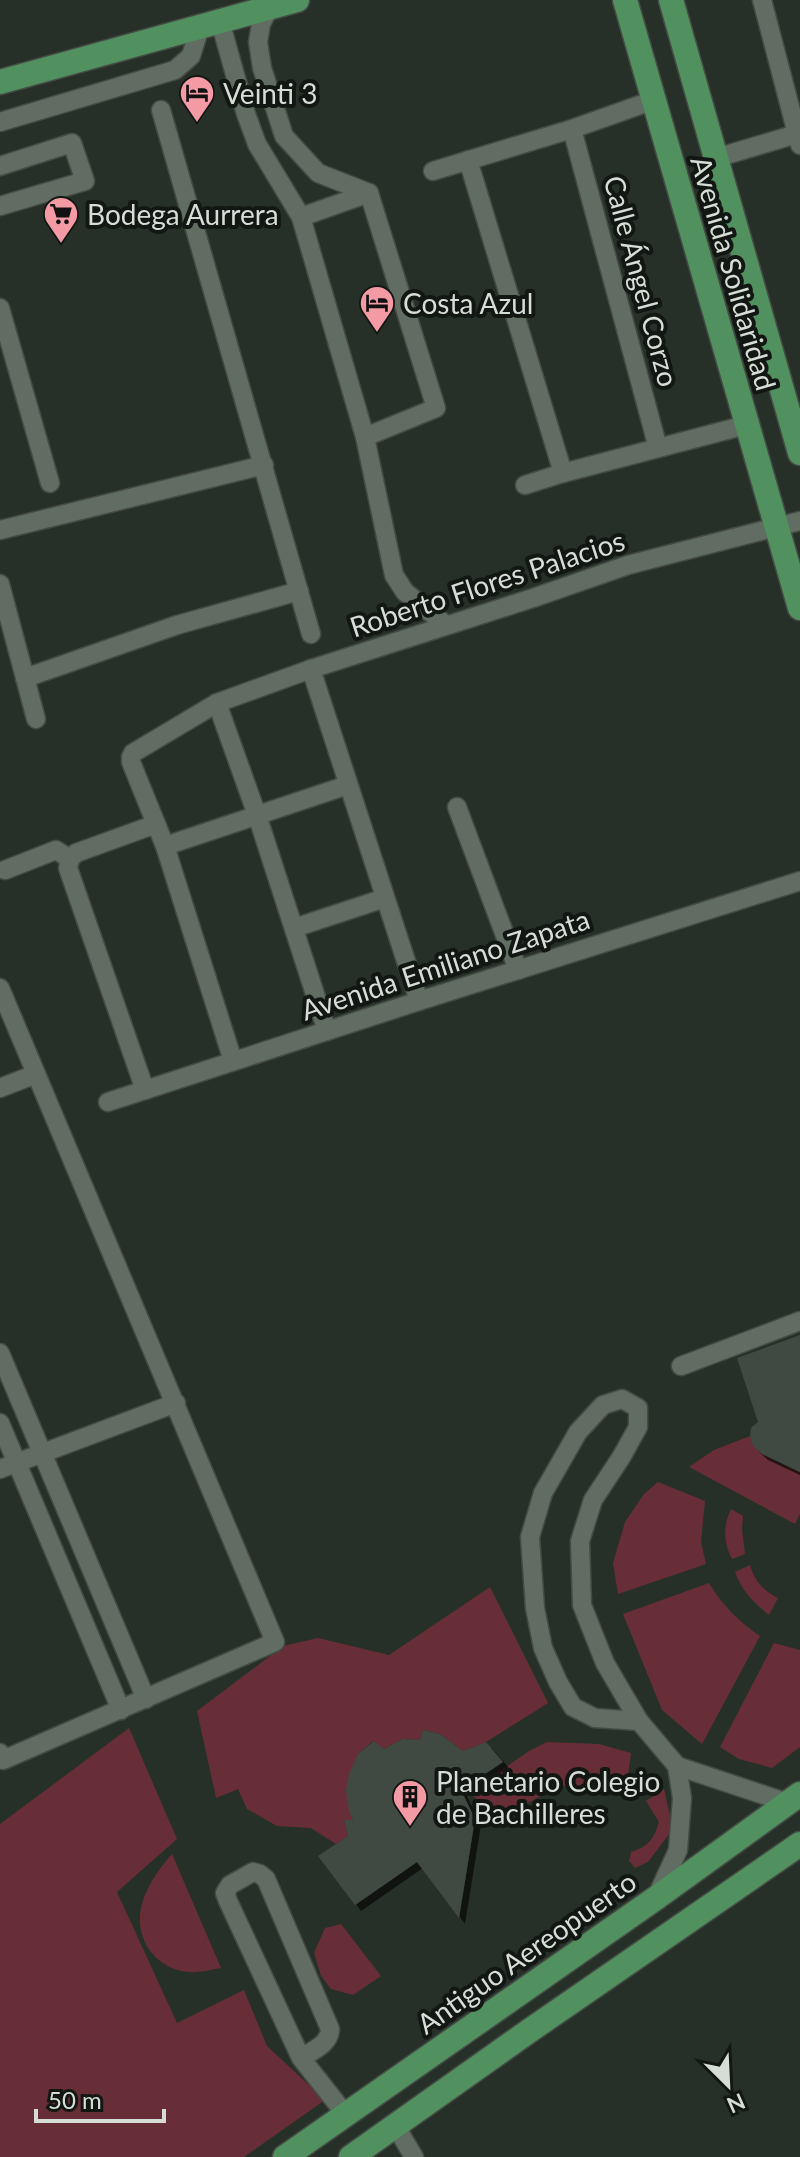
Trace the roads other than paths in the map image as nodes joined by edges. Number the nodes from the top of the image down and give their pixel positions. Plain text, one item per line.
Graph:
1 (297, 0) edge
2 (625, 0) edge
3 (671, 0) edge
4 (762, 0) edge
5 (269, 8) junction
6 (210, 24) junction
7 (0, 82) edge
8 (654, 100) junction
9 (161, 110) dead end
10 (0, 122) edge
11 (572, 129) junction
12 (799, 138) edge
13 (716, 158) junction
14 (468, 160) junction
15 (0, 166) edge
16 (433, 171) dead end
17 (369, 193) junction
18 (0, 206) edge
19 (301, 217) junction
20 (0, 308) edge
21 (746, 425) junction
22 (365, 437) junction
23 (658, 448) junction
24 (800, 453) edge
25 (264, 465) junction
26 (563, 473) junction
27 (50, 483) dead end
28 (525, 485) dead end
29 (788, 524) edge
30 (0, 530) edge
31 (0, 584) edge
32 (299, 591) junction
33 (800, 608) edge
34 (446, 625) junction
35 (311, 634) dead end
36 (311, 669) junction
37 (25, 678) junction
38 (217, 703) junction
39 (36, 719) dead end
40 (348, 785) junction
41 (457, 807) dead end
42 (257, 815) junction
43 (156, 824) junction
44 (165, 846) junction
45 (70, 859) junction
46 (5, 870) dead end
47 (800, 881) edge
48 (385, 898) junction
49 (294, 928) junction
50 (518, 970) junction
51 (0, 988) edge
52 (419, 1001) junction
53 (327, 1031) junction
54 (233, 1061) junction
55 (36, 1074) junction
56 (0, 1088) edge
57 (145, 1090) junction
58 (108, 1102) dead end
59 (800, 1321) edge
60 (0, 1353) edge
61 (681, 1366) dead end
62 (176, 1403) junction
63 (0, 1423) edge
64 (41, 1452) junction
65 (8, 1465) edge
66 (146, 1699) junction
67 (121, 1710) junction
68 (639, 1721) junction
69 (0, 1753) edge
70 (677, 1766) junction
71 (794, 1799) edge
72 (800, 1844) edge
73 (656, 1898) junction
74 (507, 2002) junction
75 (529, 2031) junction
76 (301, 2058) junction
77 (346, 2115) junction
78 (395, 2125) junction
79 (285, 2157) edge
80 (351, 2157) edge
81 (414, 2157) edge

1 - 5 main road
2 - 8 main road, Avenida Solidaridad
3 - 13 main road, Avenida Solidaridad
4 - 12 street
5 - 6 main road
5 - 17 street
6 - 7 main road
6 - 10 street
6 - 19 street
8 - 11 street
8 - 21 main road, Avenida Solidaridad
9 - 25 street
11 - 14 street
11 - 23 street, Calle Ángel Corzo
12 - 13 street
13 - 24 main road, Avenida Solidaridad
14 - 16 street
14 - 26 street
15 - 18 street
17 - 19 street
17 - 22 street
19 - 22 street
20 - 27 street
21 - 23 street
21 - 29 main road, Avenida Solidaridad
22 - 34 street
23 - 26 street
25 - 30 street
25 - 32 street
26 - 28 street
29 - 33 main road, Avenida Solidaridad
29 - 34 street, Roberto Flores Palacios
31 - 37 street
32 - 35 street
32 - 37 street
34 - 36 street, Roberto Flores Palacios
36 - 38 street, Roberto Flores Palacios
36 - 40 street
37 - 39 street
38 - 42 street
38 - 43 street
40 - 42 street
40 - 48 street
41 - 50 street
42 - 44 street
42 - 49 street
43 - 44 street
43 - 45 street
44 - 54 street
45 - 46 street
45 - 57 street
47 - 50 street, Avenida Emiliano Zapata
48 - 49 street
48 - 52 street
49 - 53 street
50 - 52 street, Avenida Emiliano Zapata
51 - 55 street
52 - 53 street, Avenida Emiliano Zapata
53 - 54 street, Avenida Emiliano Zapata
54 - 57 street, Avenida Emiliano Zapata
55 - 56 street
55 - 62 street
57 - 58 street, Avenida Emiliano Zapata
59 - 61 street
60 - 64 street
62 - 64 street
62 - 66 street
63 - 65 street
64 - 65 street
64 - 66 street
65 - 67 street
66 - 67 street
67 - 69 street
68 - 68 street
68 - 70 street
70 - 71 street
70 - 73 street
71 - 73 main road, Antiguo Aereopuerto
72 - 75 main road
73 - 74 main road, Antiguo Aereopuerto
74 - 75 main road
74 - 77 main road, Antiguo Aereopuerto
75 - 78 main road
76 - 76 street
76 - 77 street
77 - 79 main road, Antiguo Aereopuerto
78 - 80 main road
78 - 81 street

